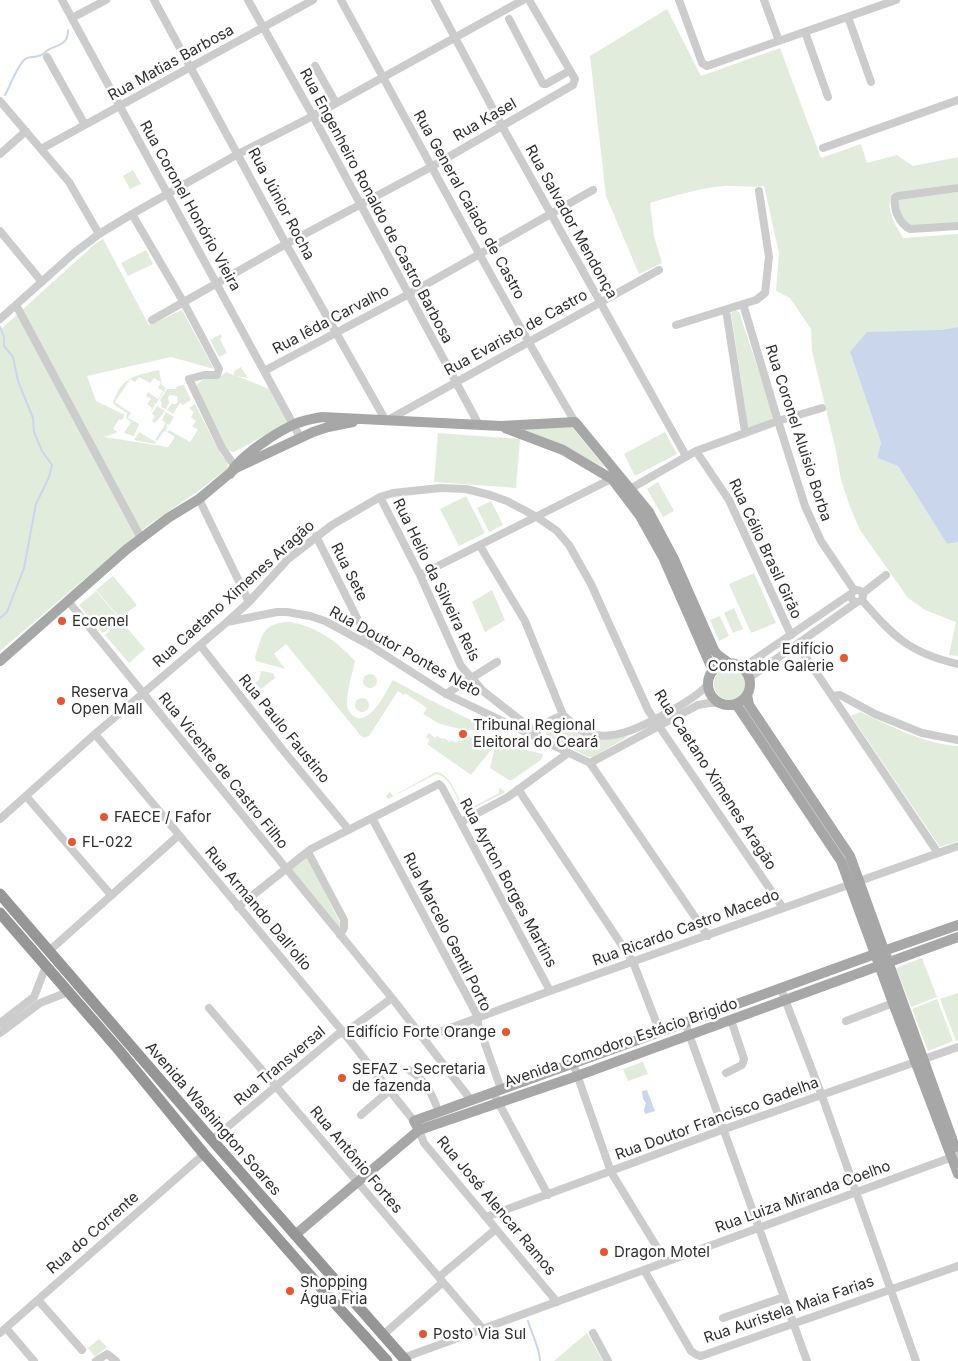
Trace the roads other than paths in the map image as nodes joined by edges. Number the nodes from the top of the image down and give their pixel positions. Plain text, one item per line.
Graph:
1 (62, 0) edge
2 (106, 0) edge
3 (154, 0) edge
4 (248, 0) edge
5 (313, 0) edge
6 (341, 0) edge
7 (435, 0) edge
8 (523, 0) edge
9 (529, 0) edge
10 (679, 0) edge
11 (764, 0) edge
12 (896, 0) edge
13 (874, 3) edge
14 (848, 17) junction
15 (72, 18) junction
16 (509, 19) dead end
17 (263, 28) junction
18 (805, 32) junction
19 (456, 38) junction
20 (779, 41) junction
21 (47, 57) dead end
22 (315, 66) dead end
23 (192, 68) junction
24 (569, 71) junction
25 (383, 77) junction
26 (871, 82) dead end
27 (828, 97) dead end
28 (958, 100) edge
29 (0, 102) edge
30 (336, 103) junction
31 (120, 107) junction
32 (313, 116) junction
33 (85, 125) junction
34 (502, 126) junction
35 (26, 131) junction
36 (823, 148) dead end
37 (41, 149) junction
38 (0, 154) edge
39 (238, 154) junction
40 (431, 167) junction
41 (958, 188) edge
42 (593, 190) dead end
43 (759, 191) dead end
44 (168, 195) junction
45 (360, 205) junction
46 (550, 213) junction
47 (132, 214) junction
48 (958, 226) edge
49 (0, 231) edge
50 (99, 234) junction
51 (286, 244) junction
52 (480, 253) junction
53 (659, 270) dead end
54 (42, 282) junction
55 (218, 284) junction
56 (409, 294) junction
57 (601, 302) junction
58 (184, 303) junction
59 (743, 304) junction
60 (16, 305) junction
61 (726, 310) junction
62 (0, 319) edge
63 (152, 320) dead end
64 (676, 325) dead end
65 (336, 333) junction
66 (528, 342) junction
67 (264, 371) junction
68 (456, 382) junction
69 (822, 408) dead end
70 (364, 420) junction
71 (386, 421) junction
72 (778, 421) junction
73 (575, 422) junction
74 (294, 425) junction
75 (479, 425) junction
76 (501, 426) junction
77 (745, 432) junction
78 (300, 437) junction
79 (696, 451) junction
80 (686, 456) junction
81 (233, 469) junction
82 (615, 477) junction
83 (630, 489) junction
84 (380, 497) junction
85 (199, 499) junction
86 (537, 517) junction
87 (316, 536) junction
88 (657, 536) junction
89 (141, 538) junction
90 (480, 546) junction
91 (420, 575) junction
92 (886, 575) dead end
93 (853, 592) junction
94 (860, 598) junction
95 (68, 602) junction
96 (249, 602) junction
97 (693, 615) junction
98 (227, 622) junction
99 (806, 625) junction
100 (811, 634) junction
101 (791, 635) junction
102 (797, 644) junction
103 (200, 645) junction
104 (371, 646) junction
105 (770, 649) junction
106 (777, 658) junction
107 (0, 661) edge
108 (497, 662) dead end
109 (729, 663) junction
110 (958, 664) edge
111 (742, 668) junction
112 (713, 671) junction
113 (470, 678) junction
114 (749, 678) junction
115 (708, 684) junction
116 (142, 694) junction
117 (446, 694) junction
118 (747, 695) junction
119 (833, 696) junction
120 (720, 703) junction
121 (736, 704) junction
122 (564, 714) junction
123 (654, 719) junction
124 (659, 727) junction
125 (629, 731) junction
126 (95, 734) junction
127 (533, 735) junction
128 (634, 739) junction
129 (958, 740) edge
130 (568, 753) junction
131 (590, 763) junction
132 (789, 774) junction
133 (518, 789) junction
134 (26, 796) junction
135 (372, 818) junction
136 (0, 819) edge
137 (461, 822) junction
138 (349, 830) junction
139 (179, 835) junction
140 (958, 846) edge
141 (308, 852) junction
142 (938, 853) junction
143 (286, 869) junction
144 (855, 882) junction
145 (0, 894) edge
146 (111, 894) junction
147 (238, 907) junction
148 (783, 908) junction
149 (0, 913) edge
150 (958, 925) edge
151 (340, 935) junction
152 (708, 936) junction
153 (958, 937) edge
154 (49, 951) junction
155 (879, 952) junction
156 (633, 962) junction
157 (884, 964) junction
158 (46, 966) junction
159 (781, 989) junction
160 (550, 991) junction
161 (68, 992) junction
162 (392, 998) junction
163 (37, 1000) junction
164 (786, 1000) junction
165 (893, 1003) junction
166 (209, 1008) dead end
167 (478, 1017) junction
168 (731, 1020) junction
169 (846, 1021) dead end
170 (0, 1023) edge
171 (685, 1023) junction
172 (343, 1032) junction
173 (660, 1032) junction
174 (0, 1034) edge
175 (689, 1035) junction
176 (424, 1038) junction
177 (958, 1047) edge
178 (919, 1061) junction
179 (573, 1063) junction
180 (409, 1070) dead end
181 (726, 1073) dead end
182 (577, 1076) junction
183 (277, 1086) junction
184 (390, 1090) junction
185 (497, 1090) junction
186 (822, 1096) junction
187 (471, 1100) junction
188 (498, 1102) junction
189 (437, 1108) junction
190 (361, 1116) dead end
191 (416, 1126) junction
192 (724, 1130) junction
193 (212, 1140) junction
194 (204, 1154) junction
195 (956, 1155) edge
196 (611, 1172) junction
197 (958, 1174) edge
198 (356, 1182) junction
199 (856, 1192) junction
200 (548, 1195) junction
201 (486, 1217) junction
202 (760, 1227) junction
203 (496, 1229) junction
204 (294, 1235) junction
205 (666, 1262) junction
206 (958, 1266) edge
207 (644, 1270) junction
208 (441, 1280) junction
209 (890, 1289) junction
210 (784, 1297) junction
211 (38, 1300) junction
212 (556, 1302) junction
213 (723, 1318) dead end
214 (794, 1324) junction
215 (483, 1329) junction
216 (3, 1331) edge
217 (593, 1333) dead end
218 (383, 1335) junction
219 (82, 1350) dead end
220 (404, 1360) edge
221 (34, 1361) edge
222 (96, 1361) edge
223 (116, 1361) edge
224 (387, 1361) edge
225 (608, 1361) edge
226 (807, 1361) edge
227 (916, 1361) edge

1 - 15 street, Rua Coronel Honório Vieira
2 - 15 street
3 - 23 street, Rua Júnior Rocha
4 - 17 street, Rua Engenheiro Ronaldo de Castro Barbosa
5 - 17 street, Rua Matias Barbosa
6 - 25 street, Rua General Caiado de Castro
7 - 19 street, Rua Salvador Mendonça
8 - 19 street
9 - 24 street
10 - 20 street
11 - 20 street
12 - 13 street
13 - 14 street
14 - 18 street
14 - 26 street
15 - 31 street, Rua Coronel Honório Vieira
16 - 24 street
17 - 23 street, Rua Matias Barbosa
17 - 32 street, Rua Engenheiro Ronaldo de Castro Barbosa
18 - 20 street
18 - 27 street
19 - 25 street
19 - 34 street, Rua Salvador Mendonça
21 - 33 street
22 - 30 street
23 - 31 street, Rua Matias Barbosa
23 - 39 street, Rua Júnior Rocha
24 - 34 street, Rua Kasel
25 - 30 street
25 - 40 street, Rua General Caiado de Castro
28 - 36 street
29 - 35 street
30 - 32 street
31 - 33 street, Rua Matias Barbosa
31 - 44 street, Rua Coronel Honório Vieira
32 - 39 street
32 - 45 street, Rua Engenheiro Ronaldo de Castro Barbosa
33 - 37 street, Rua Matias Barbosa
34 - 40 street, Rua Kasel
34 - 46 street, Rua Salvador Mendonça
35 - 37 street
35 - 38 street
37 - 50 street
39 - 44 street
39 - 51 street, Rua Júnior Rocha
40 - 45 street, Rua Kasel
40 - 52 street, Rua General Caiado de Castro
41 - 48 street
42 - 46 street, Rua Iêda Carvalho
43 - 59 street
44 - 47 street
44 - 55 street, Rua Coronel Honório Vieira
45 - 51 street, Rua Kasel
45 - 56 street, Rua Engenheiro Ronaldo de Castro Barbosa
46 - 52 street, Rua Iêda Carvalho
46 - 57 street, Rua Salvador Mendonça
47 - 50 street
47 - 58 street
49 - 54 street
50 - 54 street
51 - 55 street, Rua Kasel
51 - 65 street, Rua Júnior Rocha
52 - 56 street, Rua Iêda Carvalho
52 - 66 street, Rua General Caiado de Castro
53 - 57 street, Rua Evaristo de Castro
54 - 60 street
55 - 58 street, Rua Kasel
55 - 67 street, Rua Coronel Honório Vieira
56 - 65 street, Rua Iêda Carvalho
56 - 68 street, Rua Engenheiro Ronaldo de Castro Barbosa
57 - 66 street, Rua Evaristo de Castro
57 - 80 street, Rua Salvador Mendonça
58 - 63 street, Rua Kasel
58 - 81 street
59 - 61 street
59 - 72 street, Rua Coronel Aluisio Borba
60 - 62 street
60 - 89 street
61 - 64 street
61 - 77 street
65 - 67 street, Rua Iêda Carvalho
65 - 71 street, Rua Júnior Rocha
66 - 68 street, Rua Evaristo de Castro
66 - 73 street, Rua General Caiado de Castro
67 - 74 street, Rua Coronel Honório Vieira
68 - 71 street, Rua Evaristo de Castro
68 - 75 street, Rua Engenheiro Ronaldo de Castro Barbosa
69 - 72 street
70 - 71 main road
70 - 74 main road
70 - 78 main road
71 - 75 main road
72 - 77 street
72 - 93 street, Rua Coronel Aluisio Borba
73 - 76 main road
73 - 82 main road
74 - 78 street, Rua Coronel Honório Vieira
74 - 81 main road
75 - 76 main road
76 - 82 main road
77 - 79 street
78 - 81 main road
79 - 80 street
79 - 101 street, Rua Célio Brasil Girão
80 - 83 street
81 - 85 main road
82 - 83 main road
82 - 86 street
82 - 88 main road
83 - 88 main road
84 - 86 street, Rua Caetano Ximenes Aragão
84 - 87 street, Rua Caetano Ximenes Aragão
84 - 91 street, Rua Helio da Silveira Reis
85 - 89 main road
85 - 96 street
86 - 90 street
86 - 123 street, Rua Caetano Ximenes Aragão
87 - 96 street, Rua Caetano Ximenes Aragão
87 - 104 street, Rua Sete
88 - 97 main road
89 - 95 main road
90 - 91 street
90 - 122 street
91 - 113 street, Rua Helio da Silveira Reis
92 - 94 street
93 - 94 street, Rua Coronel Aluisio Borba
93 - 99 street
94 - 100 street
94 - 110 street
95 - 107 main road
95 - 116 street, Rua Vicente de Castro Filho
96 - 98 street, Rua Caetano Ximenes Aragão
97 - 109 main road
97 - 112 main road
98 - 103 street, Rua Caetano Ximenes Aragão
98 - 104 street, Rua Doutor Pontes Neto
99 - 100 street
99 - 101 street
100 - 102 street
101 - 105 street
102 - 106 street
102 - 119 street
103 - 116 street, Rua Caetano Ximenes Aragão
103 - 138 street, Rua Paulo Faustino
104 - 117 street, Rua Doutor Pontes Neto
105 - 106 street
105 - 111 street
106 - 114 street
108 - 113 street
109 - 111 main road
109 - 112 main road
111 - 114 main road
112 - 115 main road
113 - 117 street
113 - 127 street, Rua Helio da Silveira Reis
114 - 118 main road
115 - 120 main road
115 - 123 street
116 - 126 street, Rua Caetano Ximenes Aragão
116 - 143 street, Rua Vicente de Castro Filho
117 - 127 street, Rua Doutor Pontes Neto
118 - 121 main road
118 - 132 main road
119 - 129 street
119 - 142 street
120 - 121 main road
120 - 124 street
121 - 132 main road
122 - 125 street
122 - 127 street
123 - 124 street, Rua Caetano Ximenes Aragão
123 - 125 street
124 - 128 street
124 - 148 street, Rua Caetano Ximenes Aragão
125 - 128 street
126 - 134 street, Rua Caetano Ximenes Aragão
126 - 139 street, Rua Armando Dall'olio
127 - 130 street, Rua Doutor Pontes Neto
128 - 131 street
130 - 131 street, Rua Doutor Pontes Neto
130 - 133 street
131 - 152 street
132 - 144 main road
133 - 137 street
133 - 156 street
134 - 136 street, Rua Caetano Ximenes Aragão
134 - 146 street
135 - 137 street, Rua Ayrton Borges Martins
135 - 138 street
135 - 167 street, Rua Marcelo Gentil Porto
137 - 160 street, Rua Ayrton Borges Martins
138 - 141 street
139 - 146 street
139 - 147 street, Rua Armando Dall'olio
140 - 142 street, Rua Ricardo Castro Macedo
141 - 143 street
141 - 151 street, Rua Vicente de Castro Filho
142 - 144 street, Rua Ricardo Castro Macedo
143 - 147 street
143 - 151 street, Rua Vicente de Castro Filho
144 - 148 street, Rua Ricardo Castro Macedo
144 - 155 main road
145 - 154 highway, Avenida Washington Soares
146 - 154 street
147 - 172 street, Rua Armando Dall'olio
148 - 152 street, Rua Ricardo Castro Macedo
149 - 158 highway, Avenida Washington Soares
150 - 155 main road, Avenida Comodoro Estácio Brigido
151 - 162 street, Rua Vicente de Castro Filho
152 - 156 street, Rua Ricardo Castro Macedo
153 - 157 main road, Avenida Comodoro Estácio Brigido
154 - 193 highway, Avenida Washington Soares
155 - 157 main road
155 - 159 main road, Avenida Comodoro Estácio Brigido
156 - 160 street, Rua Ricardo Castro Macedo
156 - 173 street
157 - 164 main road, Avenida Comodoro Estácio Brigido
157 - 165 main road
157 - 178 main road
158 - 161 highway, Avenida Washington Soares
158 - 163 street
159 - 164 street
159 - 171 main road, Avenida Comodoro Estácio Brigido
160 - 167 street, Rua Ricardo Castro Macedo
161 - 163 street
161 - 194 highway, Avenida Washington Soares
162 - 172 street, Rua Transversal
162 - 176 street, Rua Vicente de Castro Filho
163 - 170 street
163 - 174 street
164 - 168 main road, Avenida Comodoro Estácio Brigido
164 - 186 street
165 - 169 street
165 - 178 main road
166 - 183 street, Rua Antônio Fortes
167 - 176 street, Rua Ricardo Castro Macedo
167 - 185 street, Rua Marcelo Gentil Porto
168 - 175 main road, Avenida Comodoro Estácio Brigido
168 - 181 street
171 - 173 main road, Avenida Comodoro Estácio Brigido
171 - 175 street
172 - 183 street, Rua Transversal
172 - 184 street, Rua José Alencar Ramos
173 - 179 main road, Avenida Comodoro Estácio Brigido
175 - 182 main road, Avenida Comodoro Estácio Brigido
175 - 192 street
176 - 187 street, Rua Vicente de Castro Filho
177 - 178 street, Rua Doutor Francisco Gadelha
178 - 186 street, Rua Doutor Francisco Gadelha
178 - 195 main road
179 - 182 street
179 - 185 main road, Avenida Comodoro Estácio Brigido
180 - 189 street
182 - 188 main road, Avenida Comodoro Estácio Brigido
182 - 196 street
183 - 193 street, Rua Transversal
183 - 198 street, Rua Antônio Fortes
184 - 190 street
184 - 191 street, Rua José Alencar Ramos
185 - 187 main road, Avenida Comodoro Estácio Brigido
185 - 188 street, Rua Marcelo Gentil Porto
186 - 192 street, Rua Doutor Francisco Gadelha
186 - 199 street
187 - 189 main road, Avenida Comodoro Estácio Brigido
188 - 191 main road, Avenida Comodoro Estácio Brigido
188 - 200 street, Rua Marcelo Gentil Porto
189 - 191 main road, Avenida Comodoro Estácio Brigido
191 - 198 main road, Avenida Comodoro Estácio Brigido
191 - 201 street, Rua José Alencar Ramos
192 - 196 street, Rua Doutor Francisco Gadelha
192 - 202 street
193 - 204 highway, Avenida Washington Soares
194 - 211 street, Rua do Corrente
194 - 224 highway, Avenida Washington Soares
195 - 197 main road
195 - 199 street, Rua Luiza Miranda Coelho
196 - 200 street, Rua Doutor Francisco Gadelha
196 - 205 street
198 - 204 main road, Avenida Comodoro Estácio Brigido
198 - 208 street, Rua Antônio Fortes
199 - 202 street, Rua Luiza Miranda Coelho
199 - 209 street
200 - 201 street, Rua Doutor Francisco Gadelha
201 - 203 street, Rua José Alencar Ramos
202 - 205 street, Rua Luiza Miranda Coelho
202 - 210 street
203 - 208 street
203 - 212 street, Rua José Alencar Ramos
204 - 218 highway, Avenida Washington Soares
205 - 207 street, Rua Luiza Miranda Coelho
206 - 209 street, Rua Auristela Maia Farias
207 - 212 street, Rua Luiza Miranda Coelho
207 - 214 street, Rua Auristela Maia Farias
208 - 215 street, Rua Antônio Fortes
208 - 218 street
209 - 214 street, Rua Auristela Maia Farias
209 - 227 street
210 - 213 street
210 - 214 street
211 - 216 street, Rua do Corrente
211 - 219 street
212 - 215 street, Rua Luiza Miranda Coelho
214 - 226 street
215 - 220 street, Rua Luiza Miranda Coelho
216 - 221 street
217 - 225 street
218 - 220 highway, Avenida Washington Soares
222 - 223 street

